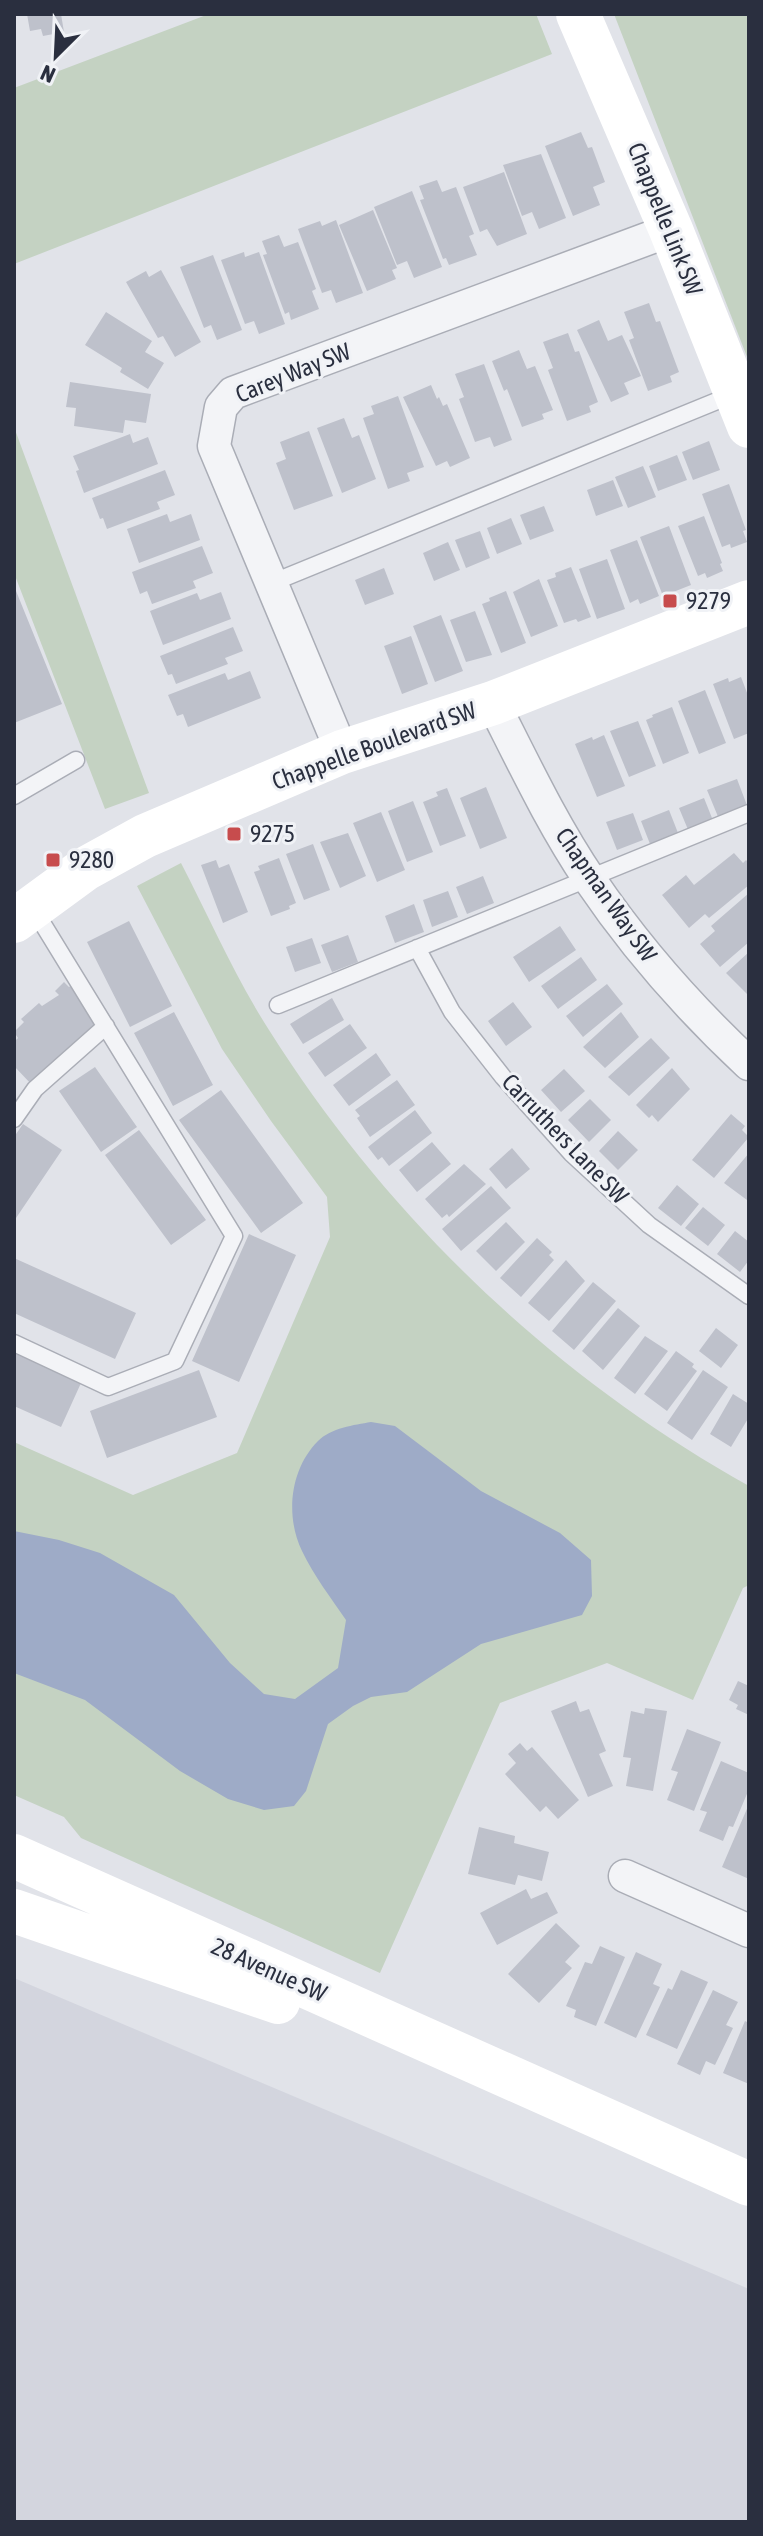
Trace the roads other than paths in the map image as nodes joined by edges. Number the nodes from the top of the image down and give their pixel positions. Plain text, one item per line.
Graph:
1 (578, 14) edge
2 (671, 230) junction
3 (742, 410) edge
4 (269, 584) junction
5 (749, 602) edge
6 (493, 703) junction
7 (342, 752) junction
8 (76, 760) dead end
9 (14, 796) edge
10 (749, 813) edge
11 (588, 877) junction
12 (23, 913) edge
13 (417, 948) junction
14 (278, 1005) dead end
15 (106, 1026) junction
16 (749, 1064) edge
17 (14, 1119) edge
18 (749, 1296) edge
19 (14, 1343) edge
20 (27, 1864) edge
21 (625, 1876) dead end
22 (14, 1911) edge
23 (749, 1931) edge
24 (523, 2084) junction
25 (749, 2184) edge

1 - 2 main road, Chappelle Link SW
2 - 3 main road, Chappelle Link SW
2 - 4 street, Carey Way SW
3 - 4 lane
4 - 7 street, Carey Way SW
5 - 6 main road, Chappelle Boulevard SW
6 - 7 main road, Chappelle Boulevard SW
6 - 11 street, Chapman Way SW
7 - 12 main road, Chappelle Boulevard SW
8 - 9 lane
10 - 11 lane
11 - 13 lane
11 - 16 street, Chapman Way SW
12 - 15 lane
13 - 14 lane
13 - 18 lane, Carruthers Lane SW
15 - 17 lane
15 - 19 lane
20 - 24 main road, 28 Avenue SW
21 - 23 street
22 - 24 main road, 28 Avenue SW
24 - 25 main road, 28 Avenue SW

